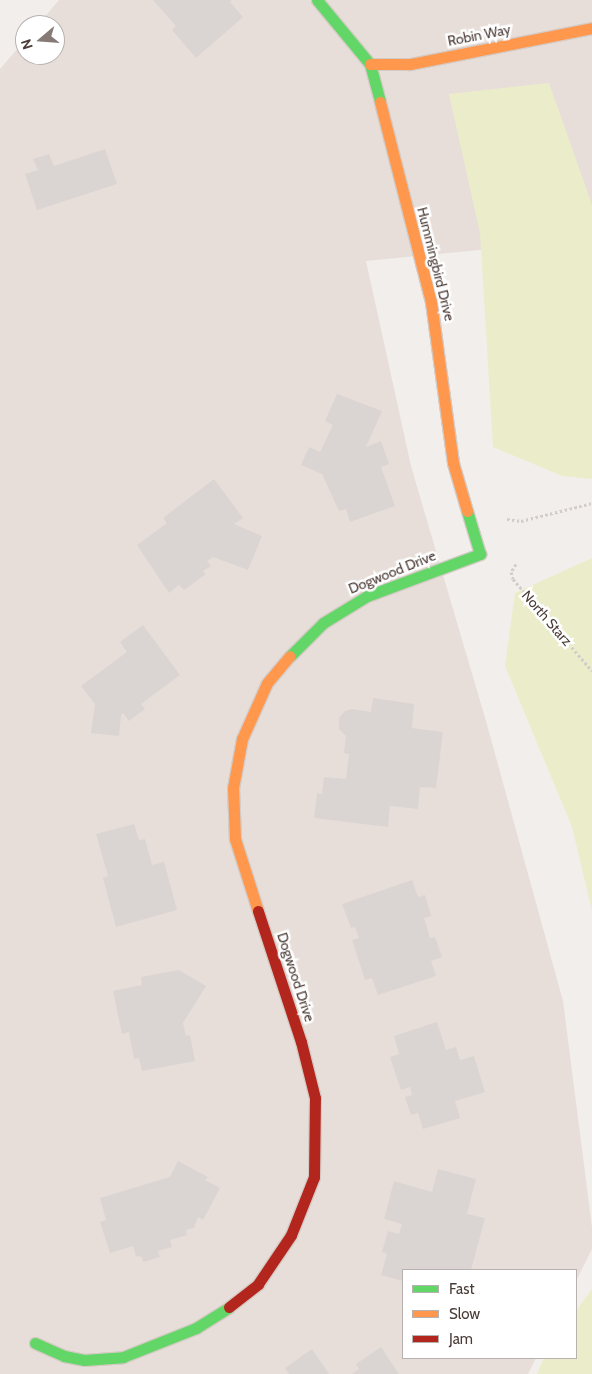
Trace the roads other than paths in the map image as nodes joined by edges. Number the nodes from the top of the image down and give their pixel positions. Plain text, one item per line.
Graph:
1 (317, 0) edge
2 (592, 28) edge
3 (370, 64) junction
4 (480, 554) joint
5 (35, 1343) dead end

1 - 3 street, Hummingbird Drive
2 - 3 street, Robin Way
3 - 4 street, Hummingbird Drive
4 - 5 street, Dogwood Drive

